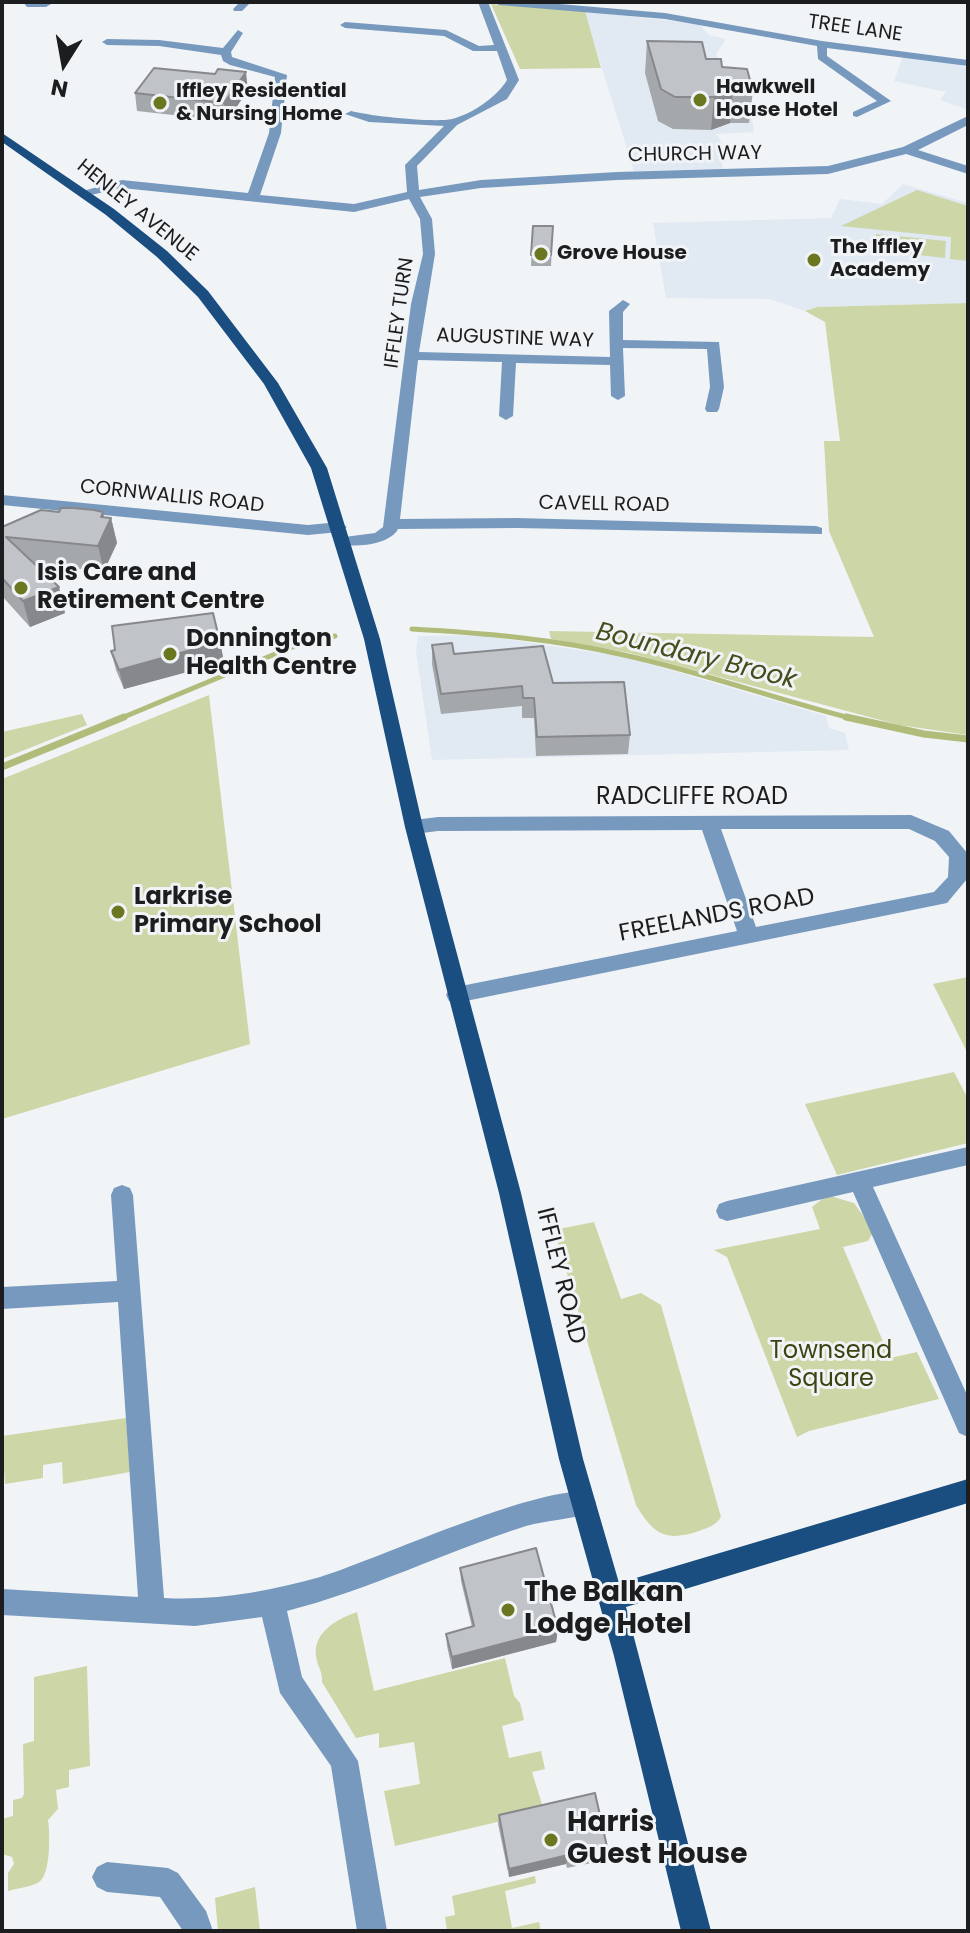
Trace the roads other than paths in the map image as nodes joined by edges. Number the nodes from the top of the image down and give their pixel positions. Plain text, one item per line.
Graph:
1 (483, 2) edge
2 (499, 2) edge
3 (42, 3) edge
4 (27, 4) edge
5 (345, 25) dead end
6 (238, 33) dead end
7 (107, 42) dead end
8 (822, 44) junction
9 (503, 48) junction
10 (226, 52) junction
11 (968, 63) edge
12 (351, 114) dead end
13 (857, 114) dead end
14 (968, 119) edge
15 (453, 123) junction
16 (947, 133) junction
17 (2, 137) edge
18 (968, 138) edge
19 (907, 150) junction
20 (968, 170) edge
21 (82, 193) junction
22 (253, 196) junction
23 (414, 197) junction
24 (623, 304) dead end
25 (616, 344) junction
26 (413, 356) junction
27 (509, 358) junction
28 (617, 361) junction
29 (618, 396) dead end
30 (712, 409) dead end
31 (506, 416) dead end
32 (2, 500) edge
33 (391, 524) junction
34 (816, 531) dead end
35 (341, 534) junction
36 (371, 634) joint
37 (709, 822) junction
38 (414, 827) junction
39 (959, 855) joint
40 (749, 936) junction
41 (456, 995) junction
42 (968, 1156) edge
43 (859, 1181) junction
44 (122, 1195) dead end
45 (727, 1211) dead end
46 (127, 1291) junction
47 (2, 1298) edge
48 (968, 1425) edge
49 (968, 1491) edge
50 (583, 1503) junction
51 (611, 1599) junction
52 (2, 1602) edge
53 (272, 1602) junction
54 (152, 1612) junction
55 (107, 1877) dead end
56 (198, 1931) edge
57 (372, 1931) edge
58 (696, 1931) edge

1 - 9 street
2 - 8 street, TREE LANE
3 - 4 street
5 - 9 street
6 - 10 street
7 - 10 street
8 - 11 street, TREE LANE
8 - 13 street
9 - 15 street
10 - 22 street
12 - 15 street
14 - 16 street, CHURCH WAY
15 - 23 street
16 - 18 street
16 - 19 street, CHURCH WAY
17 - 21 main road, HENLEY AVENUE
19 - 20 street
19 - 23 street, CHURCH WAY
21 - 22 street
21 - 35 main road, HENLEY AVENUE
22 - 23 street
23 - 26 street, IFFLEY TURN
24 - 25 street, AUGUSTINE WAY
25 - 28 street, AUGUSTINE WAY
25 - 30 street
26 - 27 street, AUGUSTINE WAY
26 - 33 street, IFFLEY TURN
27 - 28 street, AUGUSTINE WAY
27 - 31 street
28 - 29 street, AUGUSTINE WAY
32 - 35 street, CORNWALLIS ROAD
33 - 34 street, CAVELL ROAD
33 - 35 street
35 - 36 main road, HENLEY AVENUE
36 - 38 main road, IFFLEY ROAD
37 - 38 street, RADCLIFFE ROAD
37 - 39 street, RADCLIFFE ROAD
37 - 40 street
38 - 41 main road, IFFLEY ROAD
39 - 40 street, FREELANDS ROAD
40 - 41 street, FREELANDS ROAD
41 - 50 main road, IFFLEY ROAD
42 - 43 street
43 - 45 street
43 - 48 street
44 - 46 street
46 - 47 street
46 - 54 street
49 - 51 main road
50 - 51 main road, IFFLEY ROAD
50 - 53 street
51 - 58 main road, IFFLEY ROAD
52 - 54 street
53 - 54 street
53 - 57 street
55 - 56 street

